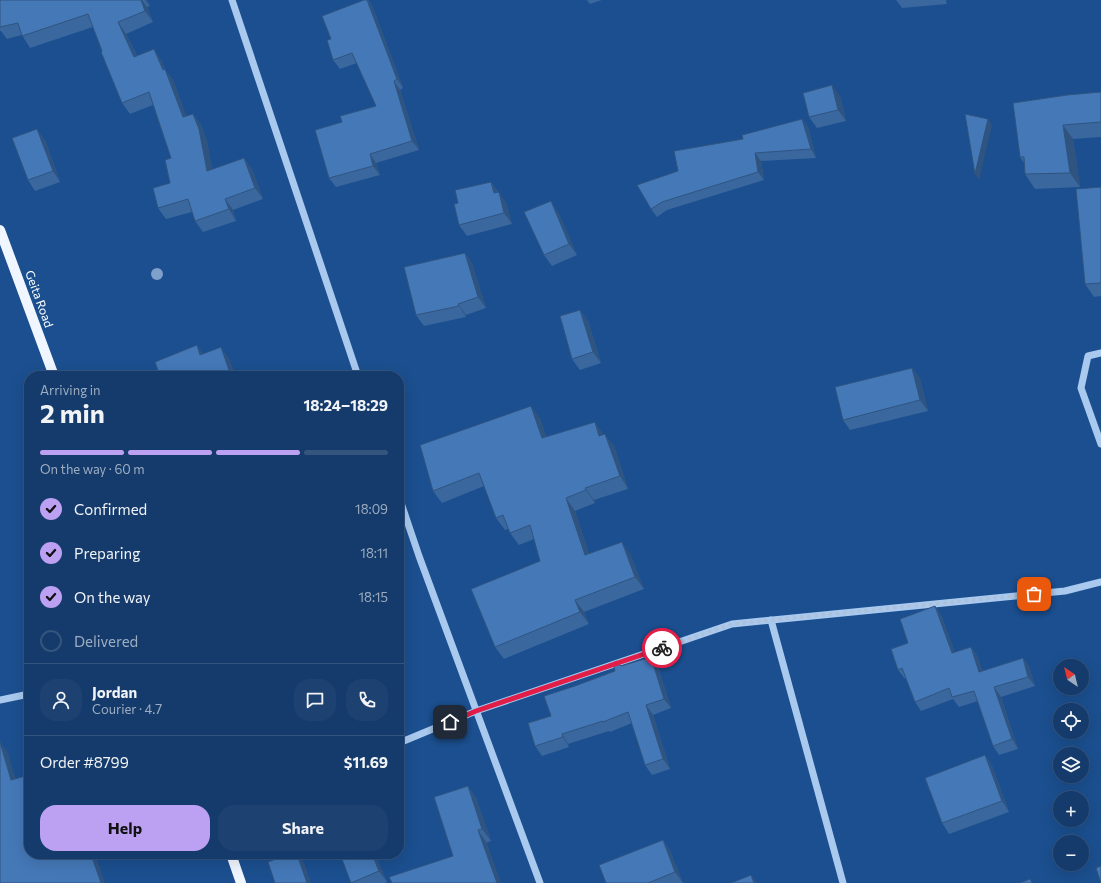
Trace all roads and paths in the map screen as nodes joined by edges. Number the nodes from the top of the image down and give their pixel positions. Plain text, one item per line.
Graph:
1 (232, 0) edge
2 (0, 230) edge
3 (1101, 353) edge
4 (52, 371) edge
5 (356, 371) edge
6 (1101, 444) edge
7 (404, 512) edge
8 (1101, 582) edge
9 (771, 620) junction
10 (24, 695) edge
11 (0, 700) edge
12 (476, 711) junction
13 (404, 741) edge
14 (233, 859) edge
15 (241, 883) edge
16 (540, 883) edge
17 (843, 883) edge

1 - 5 street
2 - 4 main road, Geita Road
3 - 6 street
7 - 12 street
8 - 9 street
9 - 12 street
9 - 17 street
10 - 11 street
12 - 13 street
12 - 16 street
14 - 15 main road

